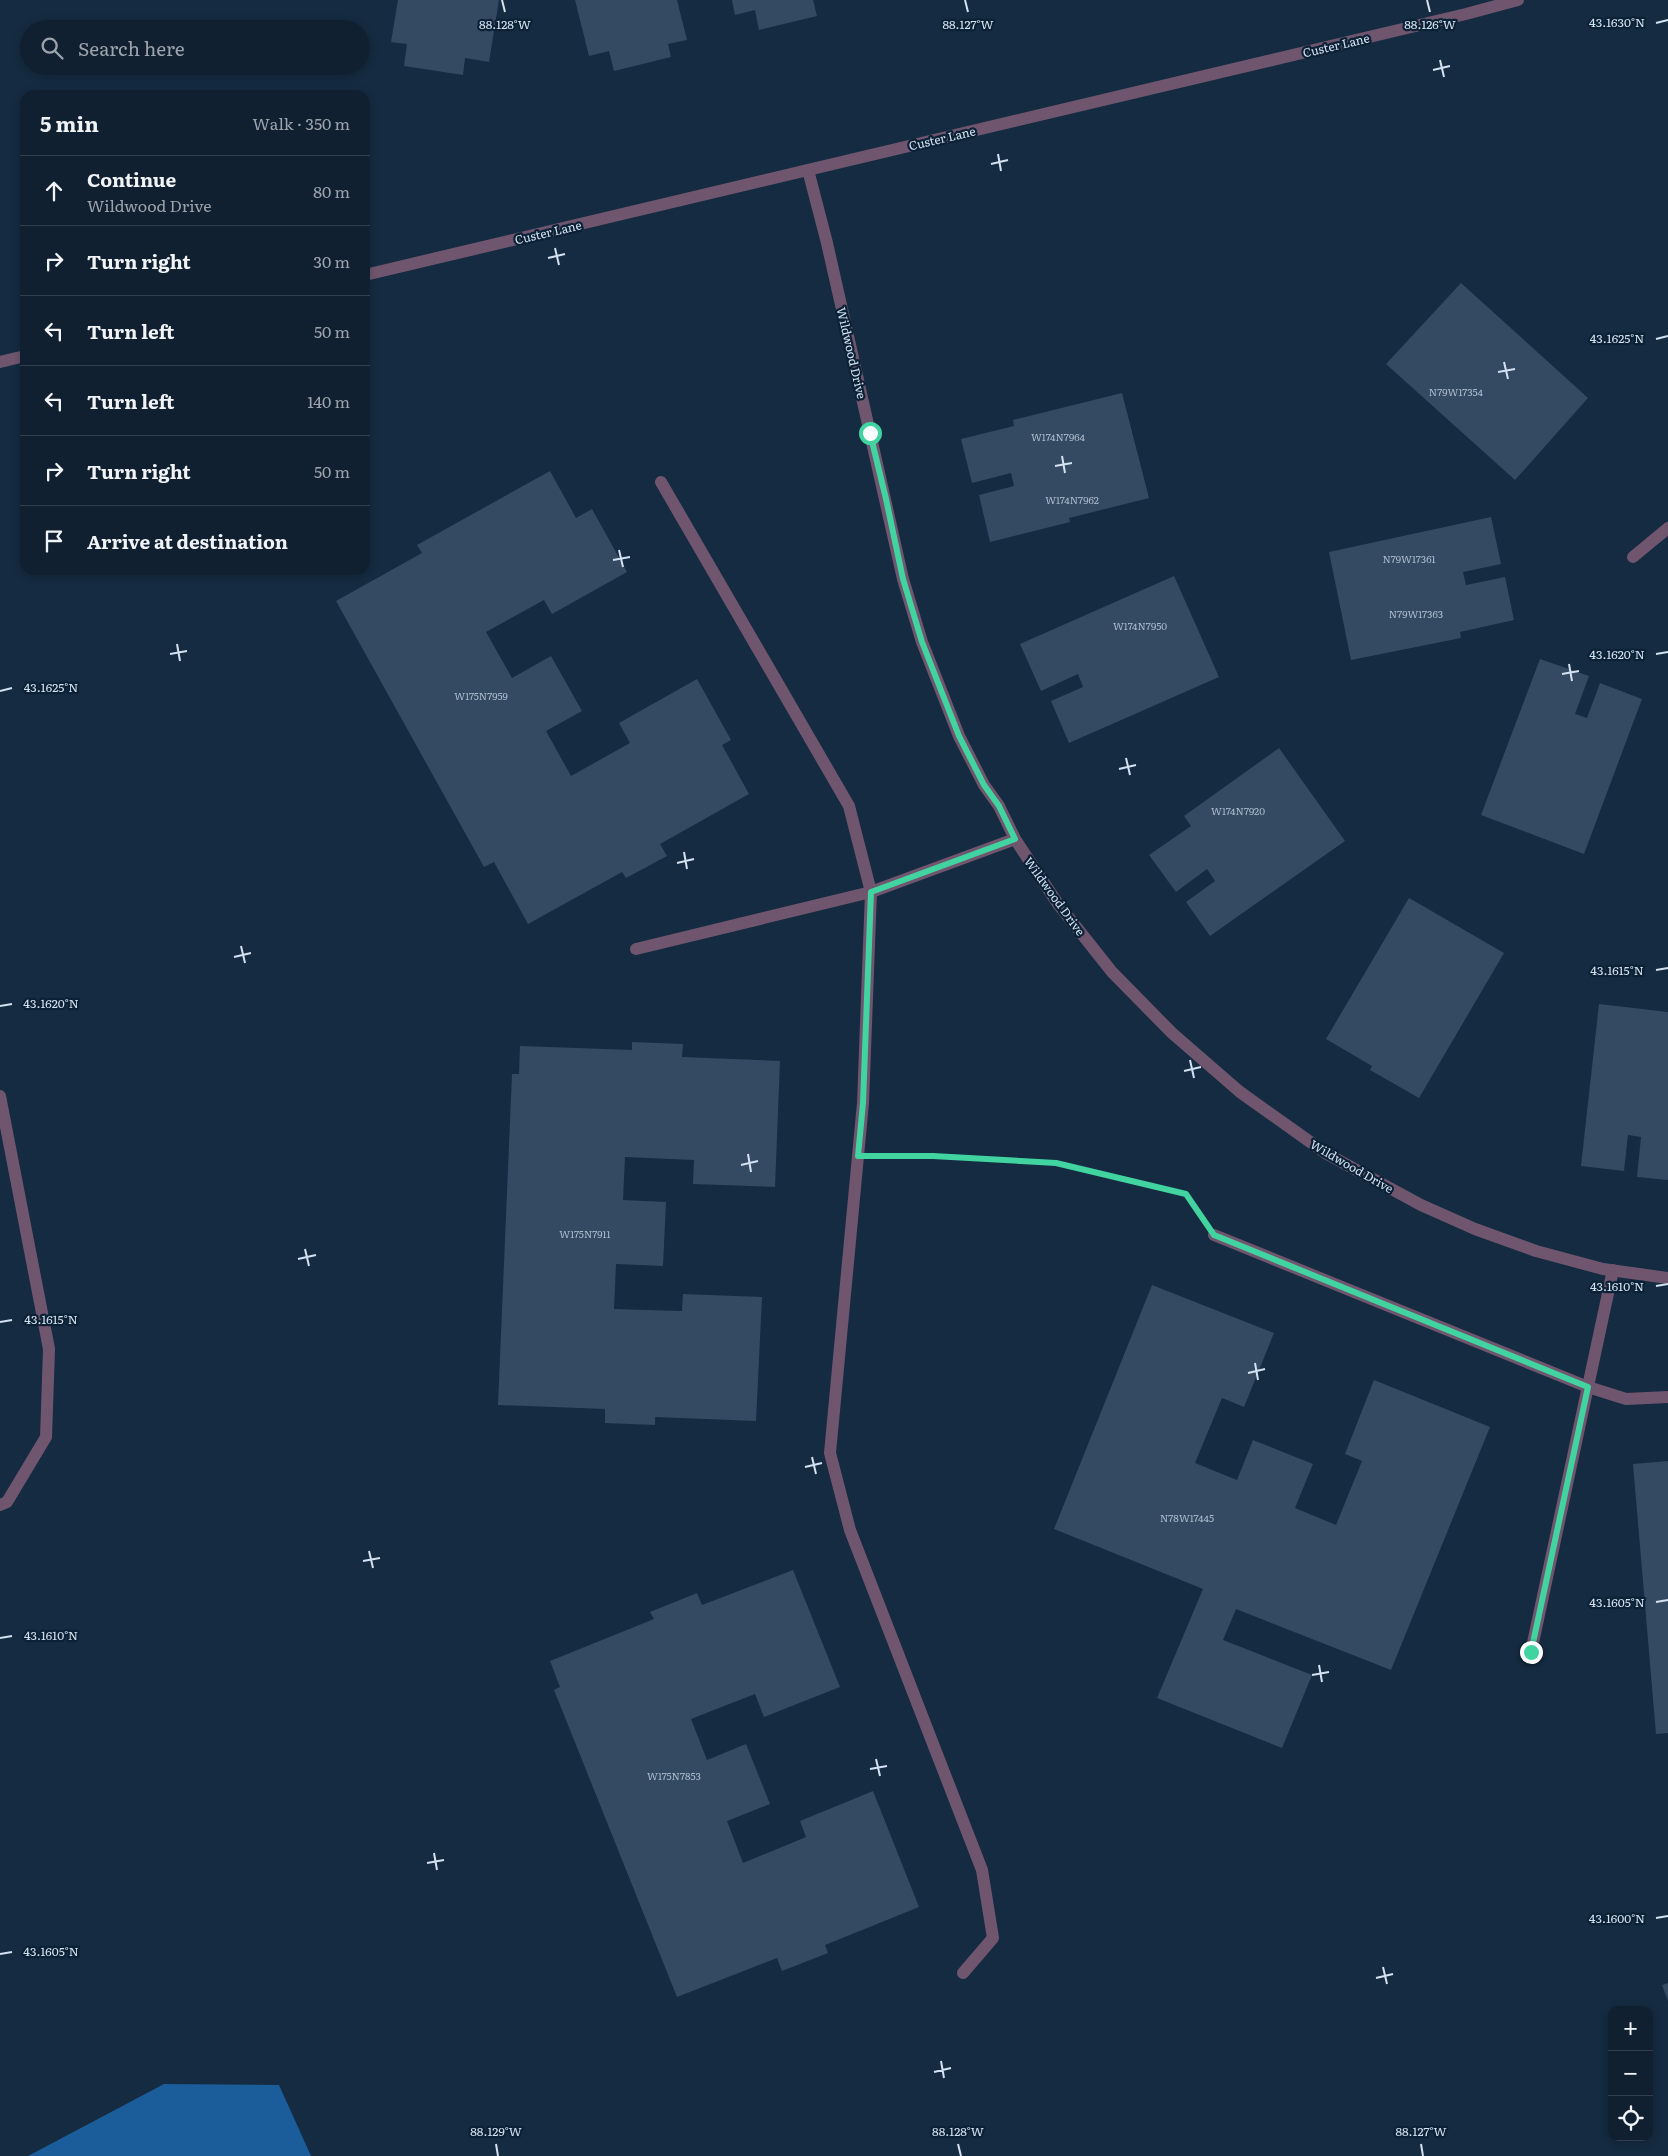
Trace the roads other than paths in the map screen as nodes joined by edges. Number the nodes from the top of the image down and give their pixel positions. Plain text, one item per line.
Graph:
1 (1518, 0) edge
2 (808, 170) junction
3 (370, 274) edge
4 (20, 357) edge
5 (0, 362) edge
6 (661, 482) dead end
7 (1668, 528) edge
8 (1633, 557) dead end
9 (1015, 839) junction
10 (871, 892) junction
11 (636, 949) dead end
12 (0, 1096) edge
13 (1214, 1235) road end
14 (1613, 1270) junction
15 (1668, 1278) edge
16 (1588, 1387) junction
17 (1668, 1397) edge
18 (0, 1505) edge
19 (1531, 1652) dead end
20 (962, 1973) dead end

1 - 2 street, Custer Lane
2 - 3 street, Custer Lane
2 - 9 street, Wildwood Drive
4 - 5 street
6 - 10 street
7 - 8 street
9 - 10 street
9 - 14 street, Wildwood Drive
10 - 11 street
10 - 20 street
12 - 18 street
13 - 16 street
14 - 15 street, Wildwood Drive
14 - 16 street
16 - 17 street
16 - 19 street

